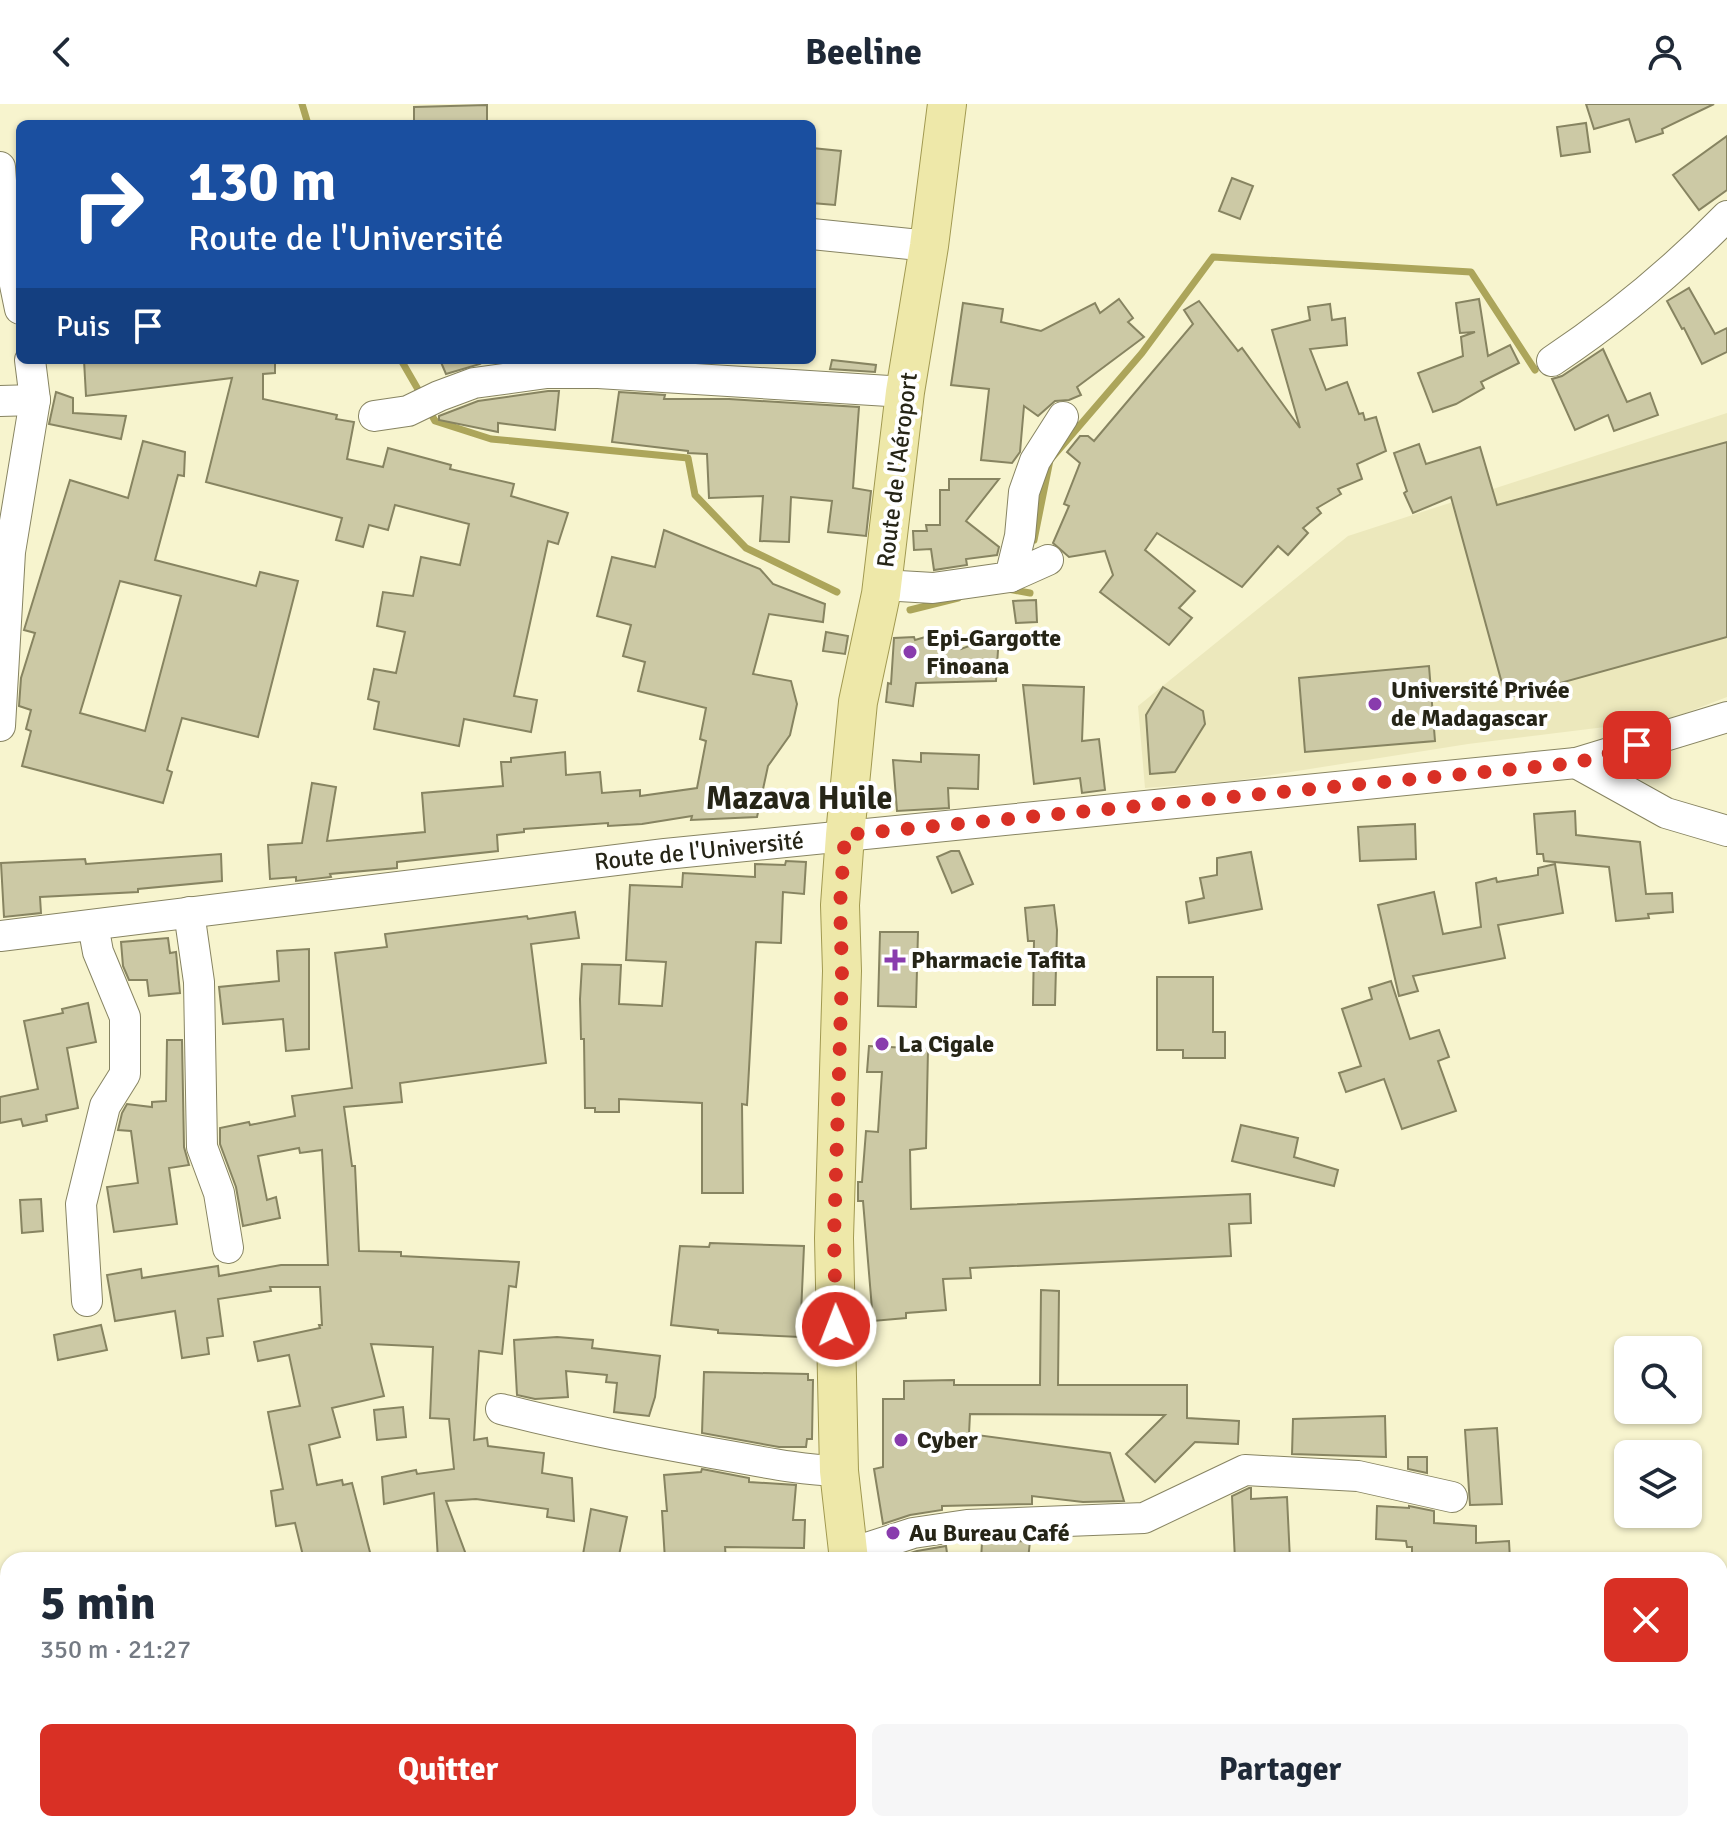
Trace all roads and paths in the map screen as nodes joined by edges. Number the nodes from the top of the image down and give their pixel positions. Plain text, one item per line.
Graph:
1 (947, 104) edge
2 (0, 167) edge
3 (1727, 216) edge
4 (816, 234) edge
5 (929, 246) junction
6 (16, 290) edge
7 (1552, 361) dead end
8 (30, 364) edge
9 (718, 370) edge
10 (905, 392) junction
11 (35, 400) junction
12 (0, 401) edge
13 (374, 416) dead end
14 (1063, 417) dead end
15 (1048, 560) dead end
16 (1010, 577) junction
17 (882, 585) junction
18 (1727, 717) edge
19 (0, 726) edge
20 (1576, 763) junction
21 (1727, 831) edge
22 (845, 835) junction
23 (189, 912) junction
24 (93, 925) junction
25 (0, 936) edge
26 (228, 1248) dead end
27 (87, 1301) dead end
28 (501, 1409) dead end
29 (839, 1471) junction
30 (1452, 1497) dead end
31 (847, 1552) edge
32 (862, 1552) edge

1 - 5 main road, Route de l'Aéroport
2 - 6 street
3 - 7 street
4 - 5 street
5 - 10 main road, Route de l'Aéroport
8 - 11 street
9 - 10 street
9 - 13 street
10 - 17 main road, Route de l'Aéroport
11 - 12 street
11 - 19 street
14 - 16 street
15 - 16 street
16 - 17 street
17 - 22 main road, Route de l'Aéroport
18 - 20 street, Route de l'Université
20 - 21 street
20 - 22 street, Route de l'Université
22 - 23 street, Route de l'Université
22 - 29 main road, Route de l'Aéroport
23 - 24 street, Route de l'Université
23 - 26 street
24 - 25 street, Route de l'Université
24 - 27 street
28 - 29 street
29 - 31 main road, Route de l'Aéroport
30 - 32 street

